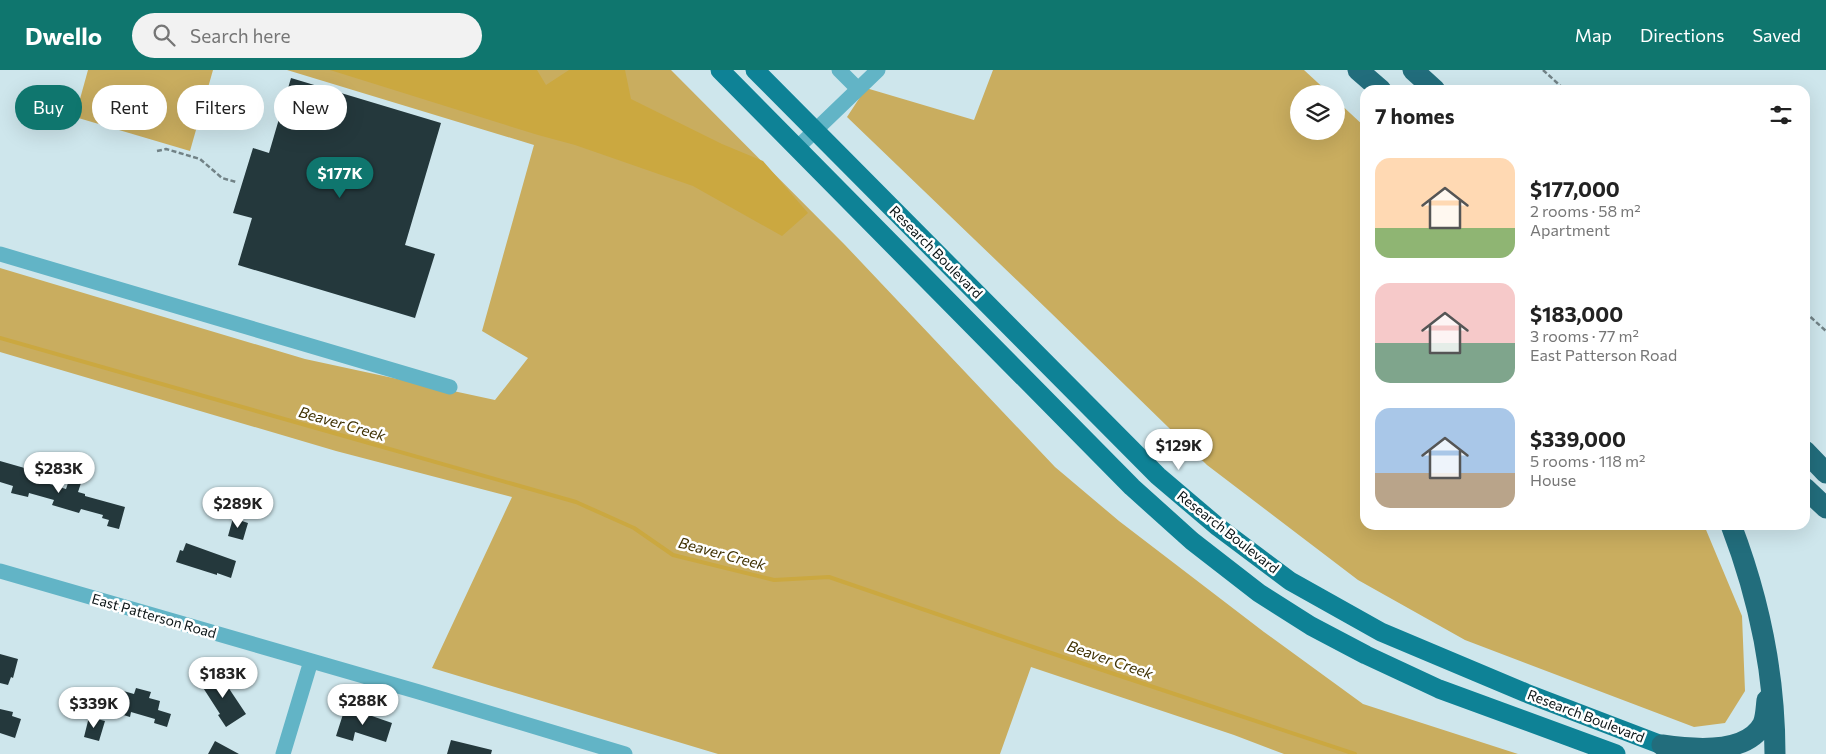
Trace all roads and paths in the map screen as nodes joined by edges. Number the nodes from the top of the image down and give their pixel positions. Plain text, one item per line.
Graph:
1 (720, 70) edge
2 (755, 70) edge
3 (839, 70) edge
4 (878, 70) edge
5 (1358, 70) edge
6 (1413, 70) edge
7 (1543, 70) edge
8 (1375, 85) edge
9 (1430, 85) edge
10 (1560, 85) edge
11 (858, 89) junction
12 (815, 130) junction
13 (797, 148) junction
14 (157, 151) dead end
15 (236, 182) dead end
16 (0, 254) edge
17 (1810, 317) edge
18 (1826, 331) edge
19 (450, 387) dead end
20 (1810, 457) edge
21 (1826, 473) edge
22 (1810, 493) edge
23 (1826, 508) edge
24 (1733, 530) edge
25 (0, 571) edge
26 (311, 661) junction
27 (1770, 680) junction
28 (1662, 745) junction
29 (284, 754) edge
30 (625, 754) edge
31 (1616, 754) edge
32 (1686, 754) edge
33 (1775, 754) edge

1 - 13 main road, Research Boulevard
2 - 12 main road, Research Boulevard
3 - 11 street
4 - 11 street
5 - 8 highway
6 - 9 highway
7 - 10 path
11 - 12 street
12 - 13 street
12 - 28 main road, Research Boulevard
13 - 31 main road, Research Boulevard
14 - 15 path
16 - 19 street
17 - 18 path
20 - 21 highway
22 - 23 highway
24 - 27 highway
25 - 26 street, East Patterson Road
26 - 29 street
26 - 30 street, East Patterson Road
27 - 28 highway
27 - 33 highway
28 - 32 main road, Research Boulevard

